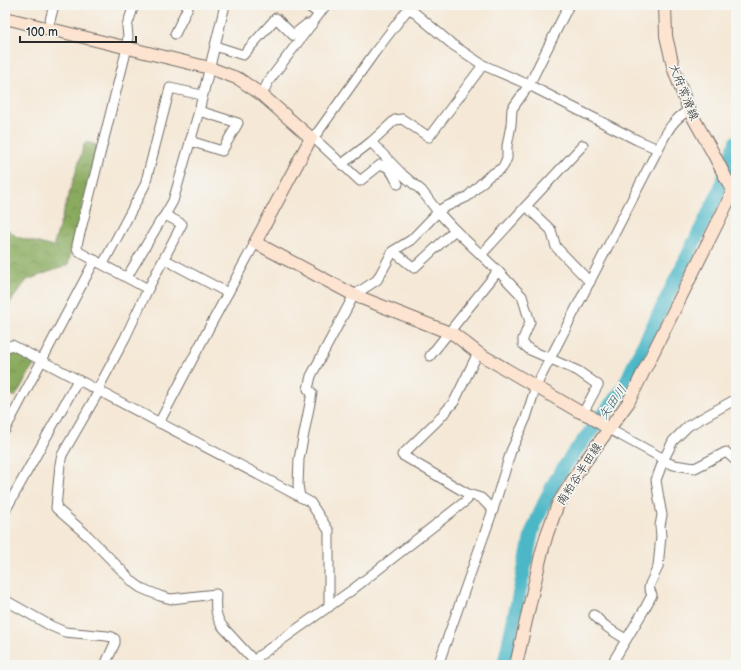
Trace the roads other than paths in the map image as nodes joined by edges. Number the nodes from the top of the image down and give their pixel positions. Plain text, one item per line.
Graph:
1 (54, 5) edge
2 (134, 5) edge
3 (189, 5) edge
4 (225, 5) edge
5 (307, 5) edge
6 (326, 5) edge
7 (666, 5) edge
8 (410, 6) edge
9 (564, 7) edge
10 (319, 14) junction
11 (5, 18) edge
12 (312, 24) junction
13 (48, 28) junction
14 (175, 34) dead end
15 (215, 46) junction
16 (126, 48) junction
17 (483, 65) junction
18 (210, 68) junction
19 (529, 85) junction
20 (202, 95) junction
21 (262, 95) junction
22 (689, 110) junction
23 (199, 111) junction
24 (311, 138) junction
25 (190, 141) junction
26 (371, 142) junction
27 (583, 145) dead end
28 (658, 149) junction
29 (342, 164) junction
30 (398, 184) dead end
31 (734, 189) edge
32 (526, 206) junction
33 (438, 212) junction
34 (165, 215) junction
35 (455, 230) junction
36 (255, 243) junction
37 (393, 251) junction
38 (482, 255) junction
39 (164, 259) junction
40 (99, 262) junction
41 (498, 271) junction
42 (127, 277) junction
43 (590, 282) junction
44 (148, 289) junction
45 (228, 293) junction
46 (354, 294) junction
47 (448, 333) junction
48 (5, 348) edge
49 (478, 353) junction
50 (430, 356) dead end
51 (550, 359) junction
52 (42, 361) junction
53 (78, 380) junction
54 (536, 386) junction
55 (99, 391) junction
56 (736, 399) edge
57 (587, 415) junction
58 (160, 423) junction
59 (608, 428) junction
60 (5, 430) edge
61 (663, 460) junction
62 (736, 461) edge
63 (468, 494) junction
64 (300, 497) junction
65 (493, 510) junction
66 (5, 511) edge
67 (5, 600) edge
68 (329, 607) junction
69 (594, 615) dead end
70 (626, 639) junction
71 (254, 663) edge
72 (105, 665) edge
73 (438, 665) edge
74 (516, 665) edge
75 (611, 665) edge

1 - 13 street
2 - 16 street
3 - 14 street
4 - 15 street
5 - 10 street
6 - 10 street
7 - 22 street, 大府常滑線
8 - 17 street
8 - 24 street
9 - 19 street
10 - 12 street
11 - 13 street
12 - 15 street
12 - 21 street
13 - 16 street
15 - 18 street
16 - 18 street
16 - 40 street
17 - 19 street
17 - 26 street
18 - 20 street
18 - 21 street
19 - 28 street
19 - 33 street
20 - 23 street
20 - 40 street
21 - 24 street
22 - 28 street
22 - 31 street, 大府常滑線
23 - 25 street
23 - 25 street
24 - 29 street
24 - 36 street
25 - 34 street
26 - 29 street
26 - 33 street
27 - 32 street
28 - 43 street
29 - 30 street
31 - 59 street, 南粕谷半田線
32 - 38 street
32 - 43 street
33 - 35 street
33 - 37 street
34 - 39 street
34 - 42 street
35 - 37 street
35 - 38 street
36 - 45 street
36 - 46 street
37 - 46 street
38 - 41 street
39 - 44 street
39 - 45 street
40 - 42 street
40 - 52 street
41 - 47 street
41 - 51 street
42 - 44 street
43 - 51 street
44 - 55 street
45 - 58 street
46 - 47 street
46 - 64 street
47 - 49 street
47 - 50 street
48 - 52 street
49 - 54 street
49 - 63 street
51 - 54 street
51 - 57 street
52 - 53 street
52 - 60 street
53 - 55 street
53 - 66 street
54 - 57 street
54 - 65 street
55 - 58 street
55 - 71 street
56 - 61 street
57 - 59 street
58 - 64 street
59 - 61 street
59 - 74 street, 南粕谷半田線
61 - 62 street
61 - 70 street
63 - 65 street
63 - 68 street
64 - 68 street
65 - 73 street
67 - 72 street
68 - 71 street
69 - 70 street
70 - 75 street

